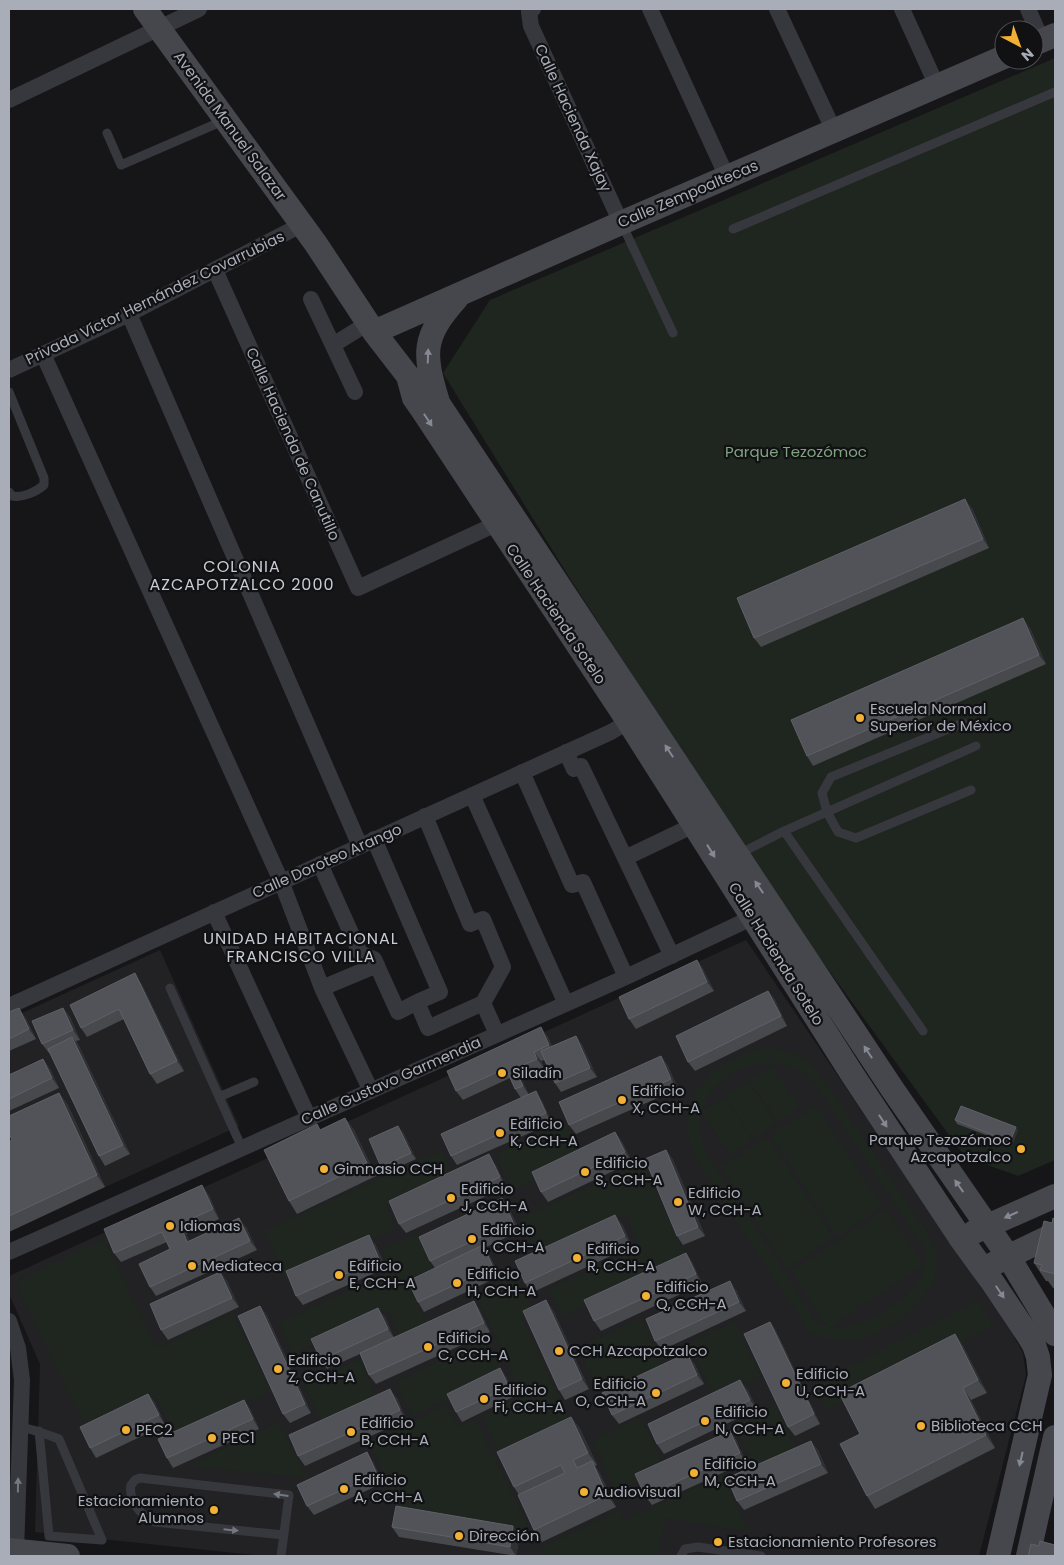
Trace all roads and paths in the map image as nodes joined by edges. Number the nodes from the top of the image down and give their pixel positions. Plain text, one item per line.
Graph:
1 (145, 9) edge
2 (199, 9) edge
3 (650, 9) edge
4 (777, 9) edge
5 (902, 9) edge
6 (531, 10) edge
7 (159, 28) junction
8 (994, 61) edge
9 (937, 86) junction
10 (1055, 92) edge
11 (9, 100) edge
12 (226, 120) junction
13 (834, 131) junction
14 (107, 133) dead end
15 (727, 177) junction
16 (621, 223) junction
17 (301, 225) junction
18 (733, 229) dead end
19 (316, 244) joint
20 (215, 270) junction
21 (460, 295) junction
22 (311, 299) dead end
23 (129, 314) junction
24 (371, 328) junction
25 (673, 332) dead end
26 (333, 345) junction
27 (44, 354) junction
28 (9, 370) edge
29 (408, 376) junction
30 (9, 392) edge
31 (355, 392) dead end
32 (438, 403) junction
33 (11, 404) edge
34 (10, 494) edge
35 (496, 524) junction
36 (636, 717) junction
37 (963, 723) dead end
38 (976, 746) dead end
39 (566, 752) junction
40 (522, 772) junction
41 (970, 790) dead end
42 (472, 795) junction
43 (827, 812) junction
44 (425, 816) junction
45 (694, 825) junction
46 (784, 831) junction
47 (367, 843) junction
48 (737, 855) junction
49 (625, 858) junction
50 (320, 864) junction
51 (282, 882) junction
52 (214, 912) junction
53 (763, 913) junction
54 (672, 956) junction
55 (377, 965) junction
56 (626, 977) junction
57 (170, 988) dead end
58 (322, 988) junction
59 (416, 1002) junction
60 (482, 1003) junction
61 (566, 1004) junction
62 (9, 1006) edge
63 (923, 1030) dead end
64 (496, 1034) junction
65 (254, 1082) dead end
66 (371, 1090) junction
67 (219, 1097) junction
68 (309, 1118) junction
69 (242, 1148) junction
70 (1055, 1196) edge
71 (987, 1226) junction
72 (1055, 1234) edge
73 (961, 1239) junction
74 (9, 1252) edge
75 (1008, 1256) junction
76 (983, 1269) junction
77 (9, 1321) edge
78 (1055, 1334) edge
79 (19, 1427) junction
80 (38, 1431) junction
81 (1054, 1449) edge
82 (284, 1535) junction
83 (1055, 1545) edge
84 (1030, 1547) edge
85 (13, 1551) edge
86 (68, 1556) edge
87 (281, 1556) edge
88 (680, 1556) edge
89 (761, 1556) edge
90 (998, 1556) edge

1 - 7 street, Avenida Manuel Salazar
2 - 7 street
3 - 15 street
4 - 13 street
5 - 9 street
6 - 16 street, Calle Hacienda Xajay
7 - 11 street
7 - 12 street, Avenida Manuel Salazar
8 - 9 street, Calle Zempoaltecas
9 - 13 street, Calle Zempoaltecas
10 - 18 lane
12 - 14 lane
12 - 17 street, Avenida Manuel Salazar
13 - 15 street, Calle Zempoaltecas
15 - 16 street, Calle Zempoaltecas
16 - 21 street, Calle Zempoaltecas
16 - 25 lane
17 - 19 street, Avenida Manuel Salazar
17 - 20 street, Privada Víctor Hernández Covarrubias
19 - 24 street, Calle Hacienda Sotelo
20 - 23 street, Privada Víctor Hernández Covarrubias
20 - 35 street, Calle Hacienda de Canutillo
21 - 24 street, Calle Zempoaltecas
32 -> 21 street
22 - 26 street
23 - 27 street, Privada Víctor Hernández Covarrubias
23 - 47 street
24 - 26 street
24 - 29 street, Calle Hacienda Sotelo
26 - 31 street
27 - 28 street, Privada Víctor Hernández Covarrubias
27 - 51 street
29 - 32 street, Calle Hacienda Sotelo
29 -> 35 street, Calle Hacienda Sotelo
30 - 33 lane
32 - 36 street, Calle Hacienda Sotelo
33 - 34 lane
35 - 36 street, Calle Hacienda Sotelo
36 - 39 street, Calle Doroteo Arango
36 - 45 street, Calle Hacienda Sotelo
48 -> 36 street, Calle Hacienda Sotelo
37 - 43 lane
38 - 43 lane
39 - 40 street, Calle Doroteo Arango
39 - 49 street
40 - 42 street, Calle Doroteo Arango
40 - 56 street
41 - 43 lane
42 - 44 street, Calle Doroteo Arango
42 - 61 street
43 - 46 lane
44 - 47 street, Calle Doroteo Arango
44 - 60 street
45 - 49 street
45 -> 53 street, Calle Hacienda Sotelo
46 - 48 lane
46 - 63 lane
47 - 50 street, Calle Doroteo Arango
47 - 59 street
53 -> 48 street, Calle Hacienda Sotelo
49 - 54 street
50 - 51 street, Calle Doroteo Arango
50 - 55 street
51 - 52 street, Calle Doroteo Arango
51 - 58 street
52 - 62 street, Calle Doroteo Arango
52 - 68 street
53 - 54 street, Calle Gustavo Garmendia
71 -> 53 street, Calle Hacienda Sotelo
53 -> 73 street, Calle Hacienda Sotelo
54 - 56 street, Calle Gustavo Garmendia
55 - 58 street
55 - 59 street
56 - 61 street, Calle Gustavo Garmendia
57 - 67 lane
58 - 66 street
59 - 60 street
60 - 64 street
61 - 64 street, Calle Gustavo Garmendia
64 - 66 street, Calle Gustavo Garmendia
65 - 67 lane
66 - 68 street, Calle Gustavo Garmendia
67 - 69 lane
68 - 69 street, Calle Gustavo Garmendia
69 - 74 street, Calle Gustavo Garmendia
70 -> 71 street
71 - 73 street
71 - 75 street, Calle Hacienda Sotelo
72 - 75 street
73 - 76 street, Calle Hacienda Sotelo
75 - 76 street
75 - 78 street, Calle Hacienda Sotelo
76 -> 90 street, Calle Hacienda Sotelo
77 - 79 street
79 - 80 lane
85 -> 79 street
80 - 80 lane
81 - 84 street
82 -> 82 lane
82 - 87 lane
83 - 84 street
85 - 86 street
88 - 89 lane

